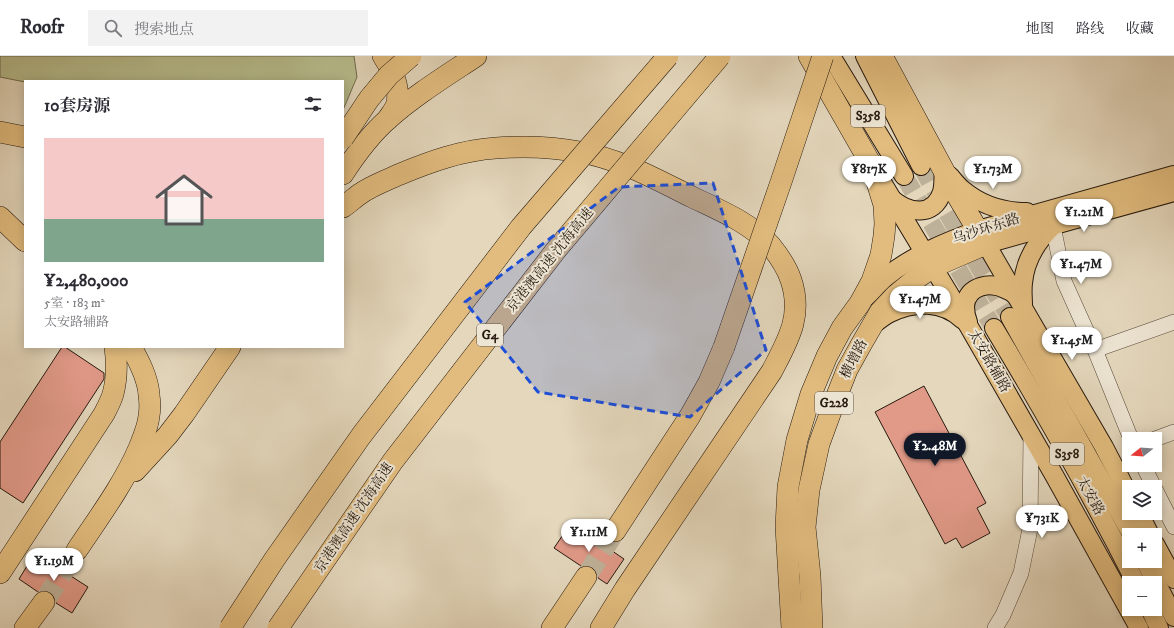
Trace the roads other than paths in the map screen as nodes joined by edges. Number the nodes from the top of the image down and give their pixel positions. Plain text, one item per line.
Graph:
1 (383, 56) edge
2 (411, 56) edge
3 (476, 56) edge
4 (668, 56) edge
5 (720, 56) edge
6 (809, 56) edge
7 (823, 56) edge
8 (831, 56) edge
9 (865, 56) edge
10 (882, 56) edge
11 (388, 119) junction
12 (0, 132) edge
13 (344, 136) edge
14 (24, 137) edge
15 (872, 166) junction
16 (921, 166) tunnel mouth
17 (944, 170) junction
18 (344, 173) edge
19 (1174, 175) edge
20 (904, 176) tunnel mouth
21 (1174, 192) edge
22 (891, 198) junction
23 (344, 206) edge
24 (0, 217) edge
25 (1047, 219) junction
26 (982, 237) junction
27 (24, 240) edge
28 (928, 260) junction
29 (860, 303) junction
30 (1017, 307) junction
31 (1174, 322) edge
32 (968, 325) junction
33 (872, 326) junction
34 (994, 328) tunnel mouth
35 (115, 348) edge
36 (131, 348) edge
37 (229, 348) edge
38 (1095, 350) junction
39 (1128, 432) edge
40 (1174, 432) edge
41 (1031, 435) junction
42 (1162, 436) edge
43 (1122, 482) edge
44 (116, 492) junction
45 (1162, 502) edge
46 (1174, 527) edge
47 (1128, 528) edge
48 (615, 531) tunnel mouth
49 (77, 550) tunnel mouth
50 (1162, 557) edge
51 (1149, 568) edge
52 (0, 572) edge
53 (1132, 576) edge
54 (586, 577) tunnel mouth
55 (1174, 579) edge
56 (44, 602) tunnel mouth
57 (1153, 616) edge
58 (1174, 617) edge
59 (552, 627) edge
60 (24, 628) edge
61 (230, 628) edge
62 (278, 628) edge
63 (600, 628) edge
64 (792, 628) edge
65 (812, 628) edge
66 (995, 628) edge
67 (1139, 628) edge
68 (1159, 628) edge

1 - 11 highway
2 - 13 highway, bridge
3 - 11 highway
4 - 61 highway, bridge
5 - 62 highway, 京港澳高速 沈海高速 / G4, bridge
6 - 15 highway, 太安路辅路
7 - 48 highway, bridge
8 - 20 main road, S358
9 - 16 main road, S358
10 - 17 highway
11 - 18 highway
12 - 14 highway
15 - 22 main road, 太安路辅路
15 - 29 highway, G228
17 - 22 main road
17 - 25 main road
17 - 26 highway
19 - 25 main road, 乌沙环东路
21 - 25 main road, 乌沙环东路
22 - 28 main road, 太安路辅路
23 - 63 highway
24 - 27 highway
25 - 26 main road, 乌沙环东路
25 - 30 main road
25 - 38 street
26 - 28 highway, 横增路 / G228
26 - 30 main road
28 - 29 main road
28 - 32 main road, 太安路辅路
28 - 33 highway, 横增路 / G228
29 - 64 highway, 横增路 / G228
30 - 32 main road
30 - 43 main road
30 - 47 main road, 太安路 / S358
31 - 38 street
32 - 33 main road
32 - 41 main road, 太安路辅路
33 - 65 highway, 横增路 / G228
34 - 53 main road, 太安路 / S358
35 - 52 highway
36 - 44 highway
37 - 44 highway
38 - 39 street
40 - 42 street
41 - 66 street
41 - 67 main road, 太安路辅路
44 - 49 highway
45 - 46 street
50 - 55 main road
51 - 58 main road
54 - 59 highway
56 - 60 highway
57 - 68 main road

